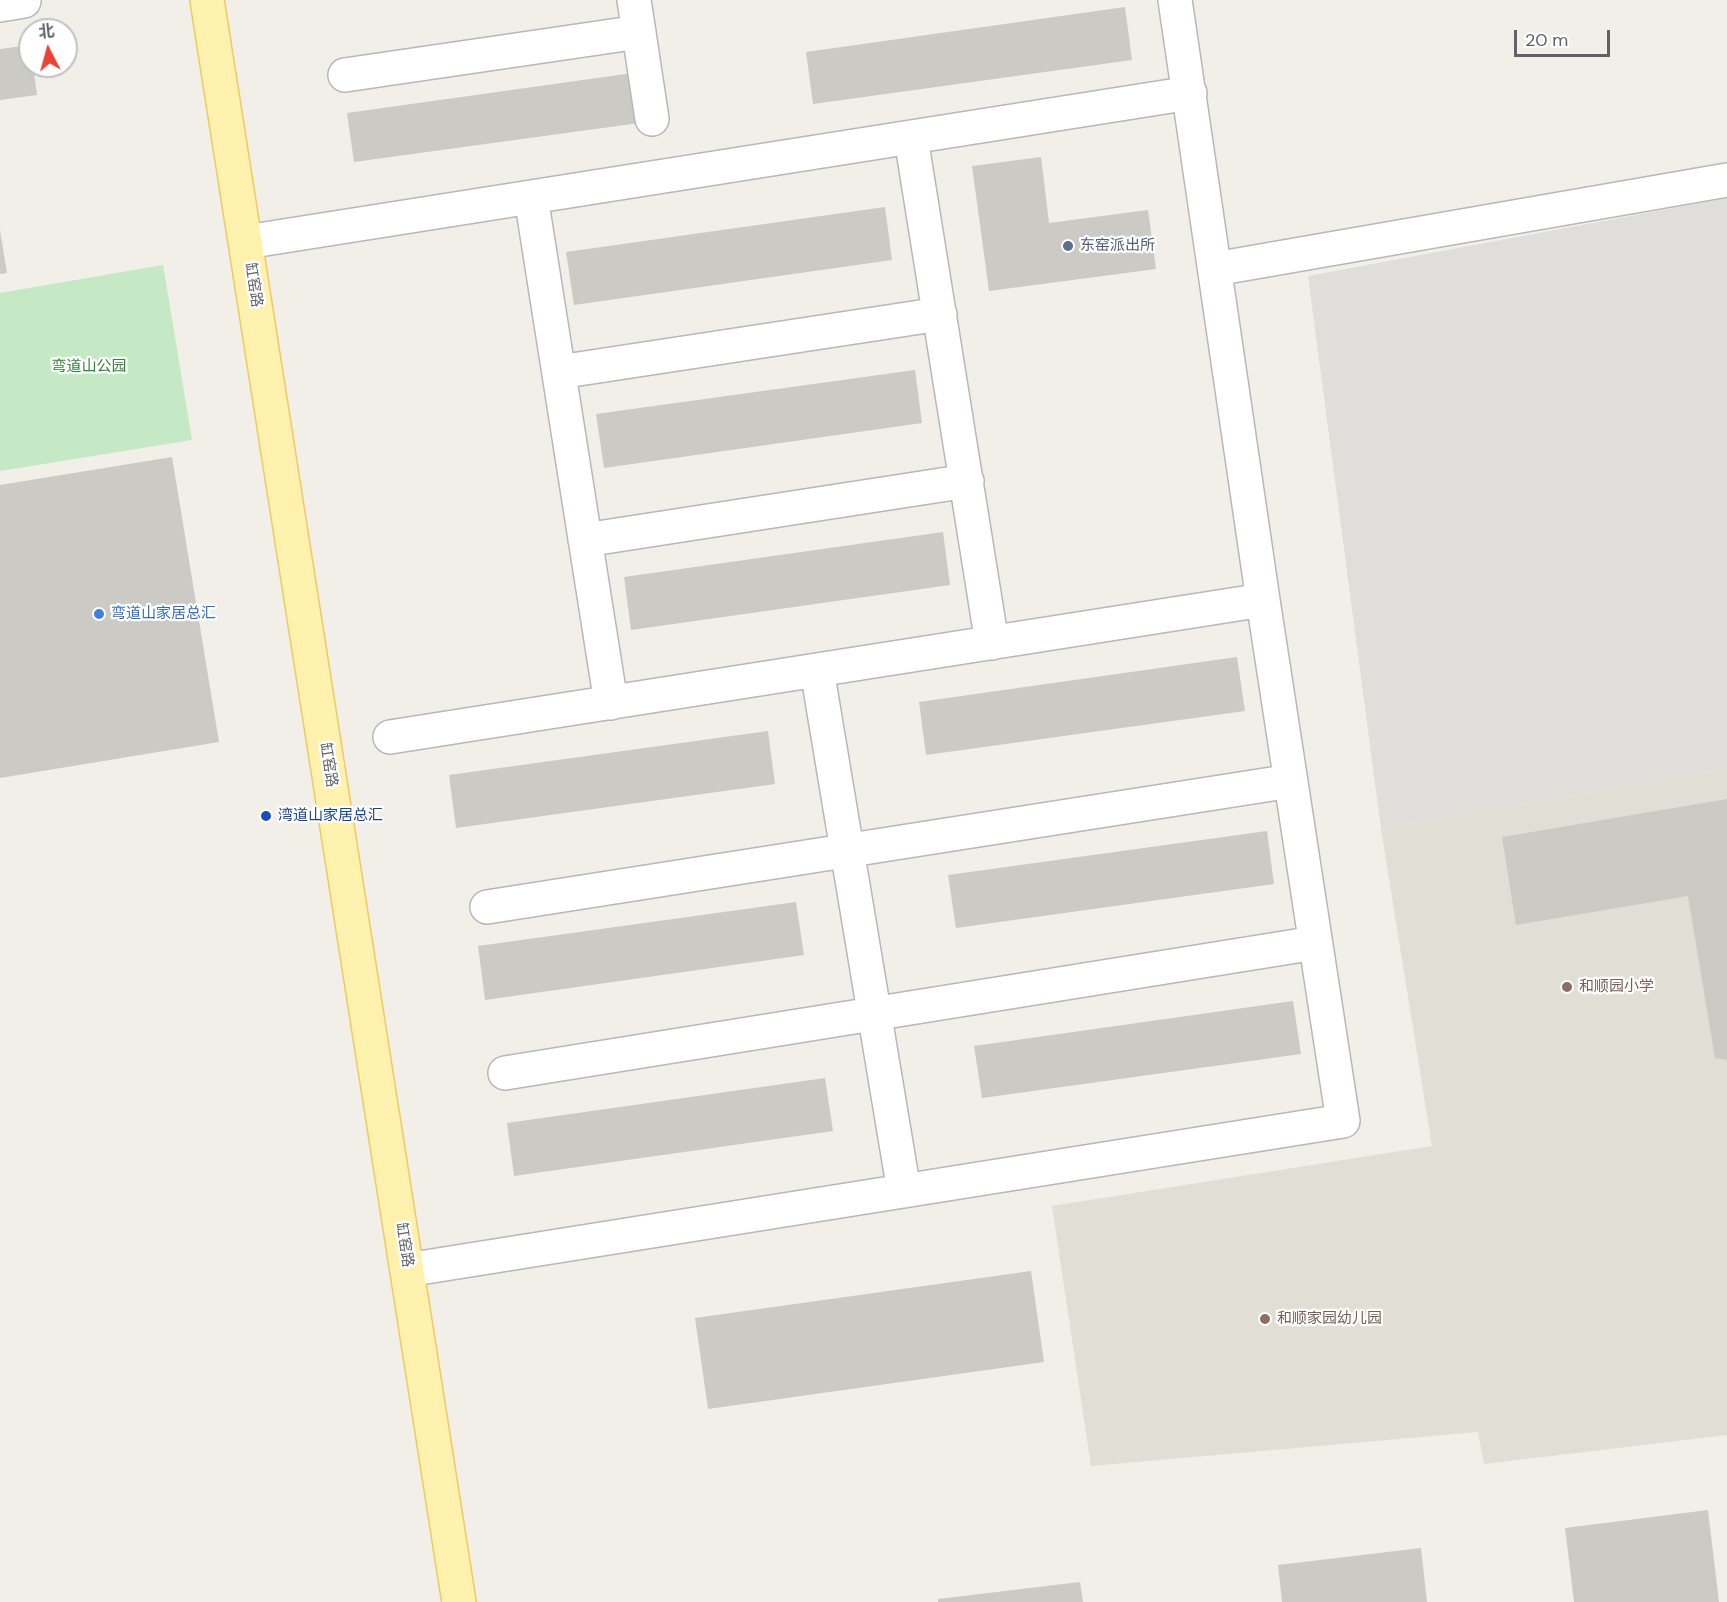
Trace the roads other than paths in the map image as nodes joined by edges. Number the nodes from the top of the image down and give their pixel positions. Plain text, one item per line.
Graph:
1 (207, 0) edge
2 (634, 0) edge
3 (1175, 0) edge
4 (639, 32) junction
5 (345, 75) dead end
6 (1190, 93) junction
7 (652, 119) dead end
8 (911, 138) junction
9 (1727, 180) edge
10 (531, 197) junction
11 (246, 242) junction
12 (1215, 269) junction
13 (939, 314) junction
14 (559, 372) junction
15 (967, 481) junction
16 (585, 540) junction
17 (1263, 600) junction
18 (992, 643) junction
19 (817, 670) junction
20 (611, 703) junction
21 (390, 737) dead end
22 (1291, 781) junction
23 (847, 851) junction
24 (487, 907) dead end
25 (1316, 943) junction
26 (874, 1014) junction
27 (505, 1073) dead end
28 (904, 1191) junction
29 (408, 1270) junction
30 (459, 1602) edge

1 - 11 main road, 缸窑路
2 - 4 street
3 - 6 street
4 - 5 street
4 - 7 street
6 - 8 street
6 - 12 street
8 - 10 street
8 - 13 street
9 - 12 street
10 - 11 street
10 - 14 street
11 - 29 main road, 缸窑路
12 - 17 street
13 - 14 street
13 - 15 street
14 - 16 street
15 - 16 street
15 - 18 street
16 - 20 street
17 - 18 street
17 - 22 street
18 - 19 street
19 - 20 street
19 - 23 street
20 - 21 street
22 - 23 street
22 - 25 street
23 - 24 street
23 - 26 street
25 - 26 street
25 - 28 street
26 - 27 street
26 - 28 street
28 - 29 street
29 - 30 main road, 缸窑路

